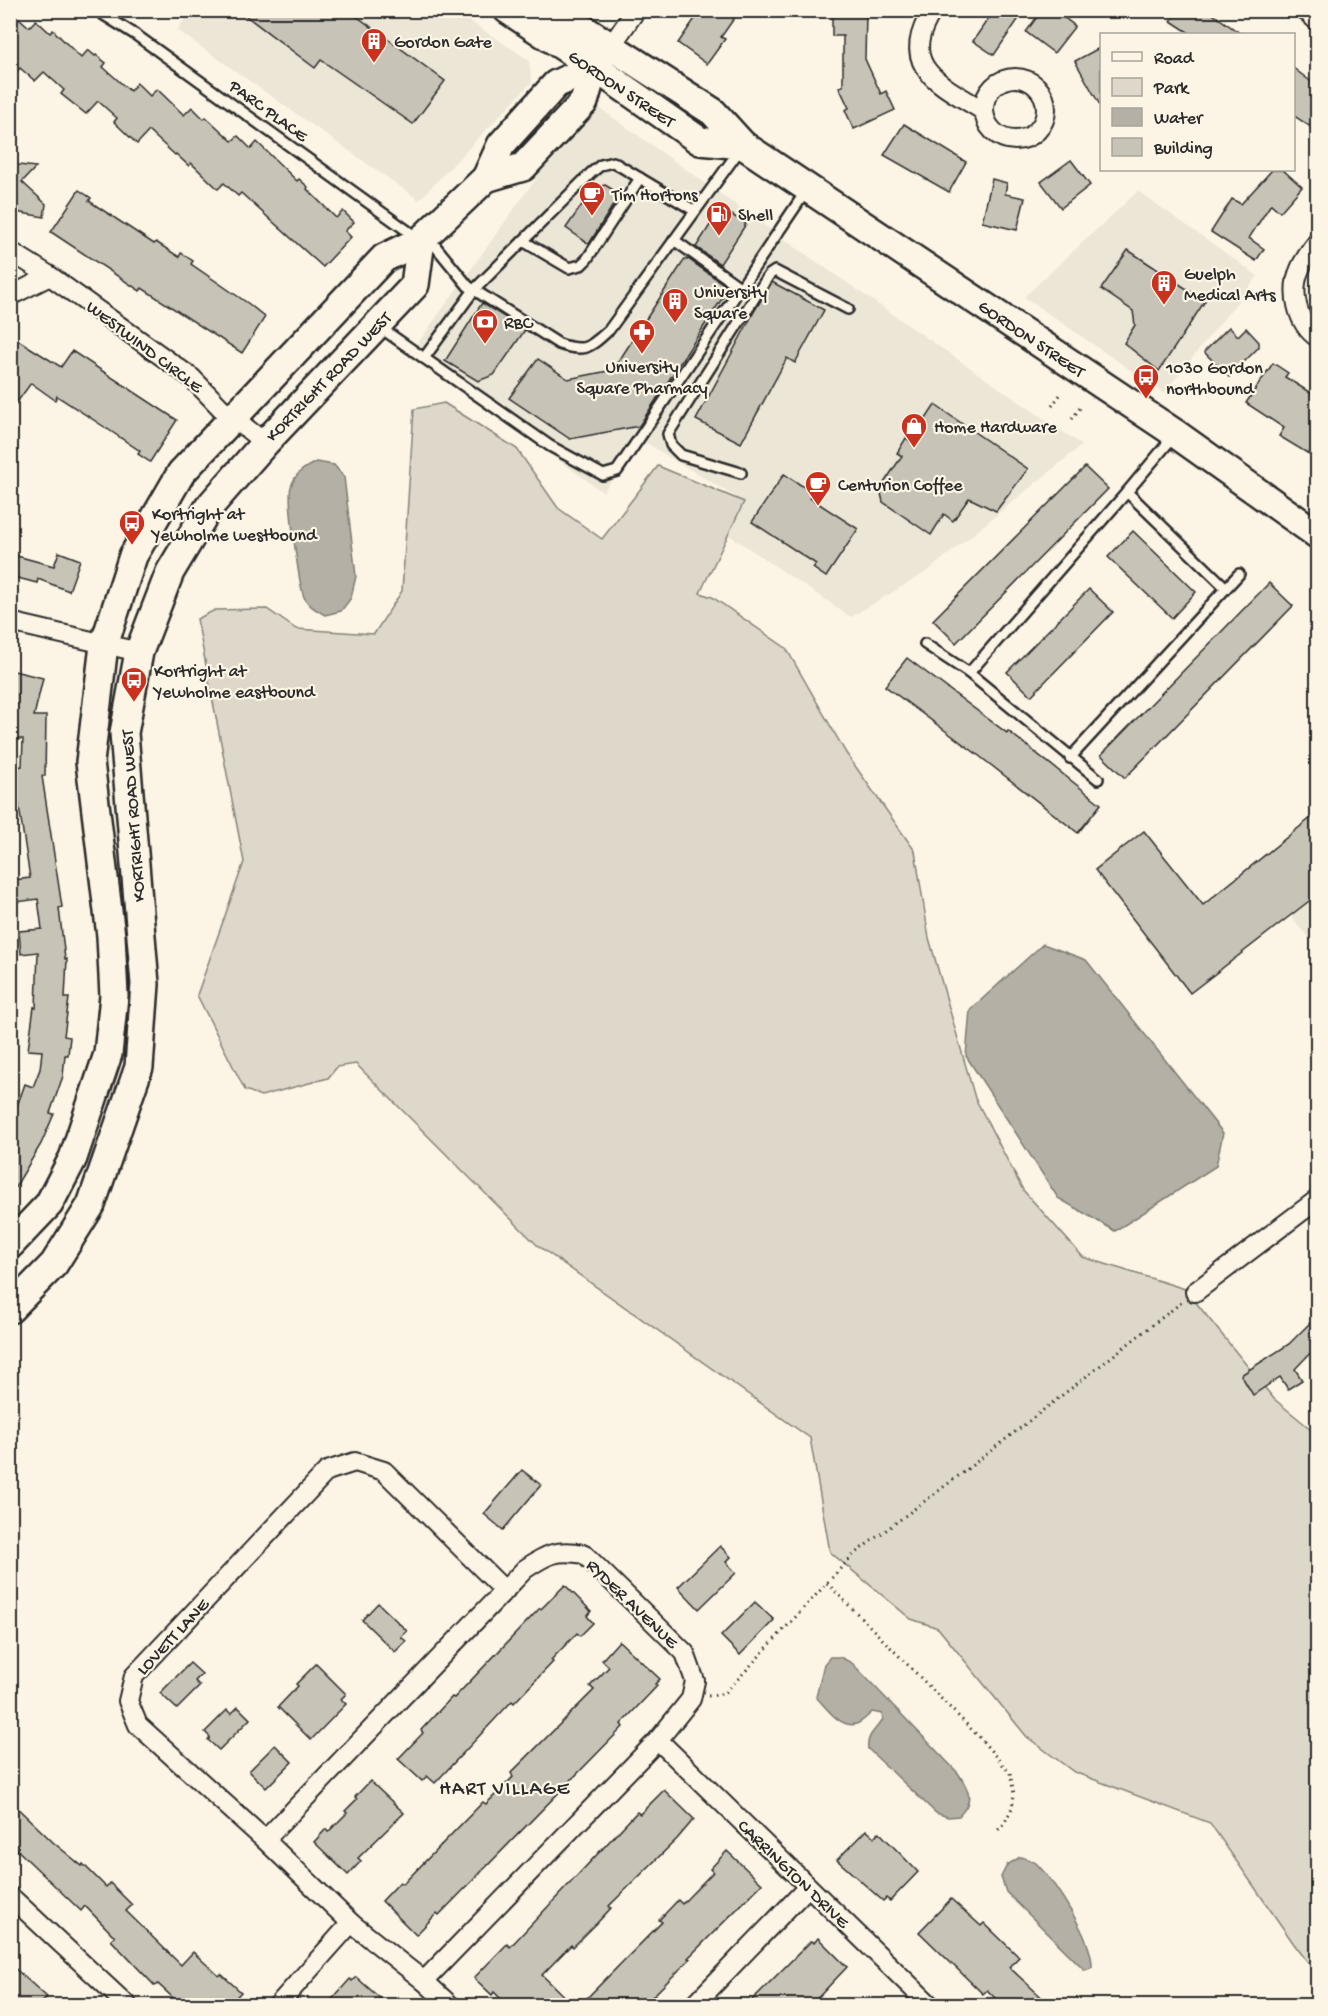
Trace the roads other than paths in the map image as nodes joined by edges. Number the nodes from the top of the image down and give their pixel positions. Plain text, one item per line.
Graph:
1 (96, 10) edge
2 (508, 10) edge
3 (554, 10) edge
4 (636, 10) edge
5 (933, 10) edge
6 (1305, 10) edge
7 (1317, 22) edge
8 (611, 46) junction
9 (594, 67) junction
10 (984, 111) dead end
11 (743, 145) junction
12 (640, 178) junction
13 (808, 189) junction
14 (695, 211) junction
15 (423, 238) junction
16 (674, 240) junction
17 (523, 241) junction
18 (1317, 241) edge
19 (10, 251) edge
20 (50, 276) junction
21 (741, 288) junction
22 (474, 290) junction
23 (10, 296) edge
24 (848, 309) dead end
25 (376, 325) junction
26 (1317, 338) edge
27 (424, 358) junction
28 (234, 419) junction
29 (1176, 434) junction
30 (265, 442) junction
31 (741, 473) dead end
32 (1127, 492) junction
33 (1317, 535) edge
34 (1239, 574) dead end
35 (1226, 587) junction
36 (10, 622) edge
37 (925, 644) dead end
38 (104, 645) junction
39 (139, 652) junction
40 (969, 673) junction
41 (1070, 758) junction
42 (1098, 779) dead end
43 (1317, 1199) edge
44 (10, 1245) edge
45 (1195, 1292) road end
46 (10, 1309) edge
47 (505, 1591) junction
48 (658, 1740) junction
49 (265, 1840) junction
50 (808, 1887) junction
51 (10, 1896) edge
52 (351, 1923) junction
53 (424, 1982) junction
54 (128, 2006) edge
55 (277, 2006) edge
56 (451, 2006) edge
57 (693, 2006) edge
58 (931, 2006) edge

1 - 15 lane, PARC PLACE
2 - 9 street, GORDON STREET
3 - 8 street, GORDON STREET
4 - 8 street
5 - 10 street
6 - 7 street
8 - 9 street
8 - 11 street, GORDON STREET
9 - 11 street, GORDON STREET
9 - 15 street, KORTRIGHT ROAD WEST
11 - 13 street, GORDON STREET
11 - 14 lane
12 - 14 lane
12 - 17 lane
12 - 17 lane
13 - 21 lane
13 - 29 street, GORDON STREET
14 - 16 lane
15 - 22 lane, PARC PLACE
15 - 25 street, KORTRIGHT ROAD WEST
15 - 28 street, KORTRIGHT ROAD WEST
16 - 21 lane
16 - 22 lane, PARC PLACE
17 - 22 lane
18 - 26 street
19 - 20 street, WESTWIND CIRCLE
20 - 23 street
20 - 28 street, WESTWIND CIRCLE
21 - 27 lane
22 - 27 lane
24 - 31 lane
25 - 27 lane
25 - 30 street, KORTRIGHT ROAD WEST
28 - 30 street, WESTWIND CIRCLE
28 - 38 street, KORTRIGHT ROAD WEST
29 - 32 lane
29 - 33 street, GORDON STREET
30 - 39 street, KORTRIGHT ROAD WEST
32 - 35 lane
32 - 40 lane
34 - 35 lane
35 - 41 lane
36 - 38 street
37 - 40 lane
38 - 39 street
38 - 44 street, KORTRIGHT ROAD WEST
39 - 46 street, KORTRIGHT ROAD WEST
40 - 41 lane
41 - 42 lane
43 - 45 street
47 - 48 street, RYDER AVENUE
47 - 49 street, RYDER AVENUE
47 - 49 street, LOVETT LANE
48 - 50 street, CARRINGTON DRIVE
48 - 53 street
49 - 52 street, LOVETT LANE
50 - 57 street
50 - 58 street, CARRINGTON DRIVE
51 - 54 street
52 - 53 street, LOVETT LANE
52 - 55 street
53 - 56 street, LOVETT LANE

